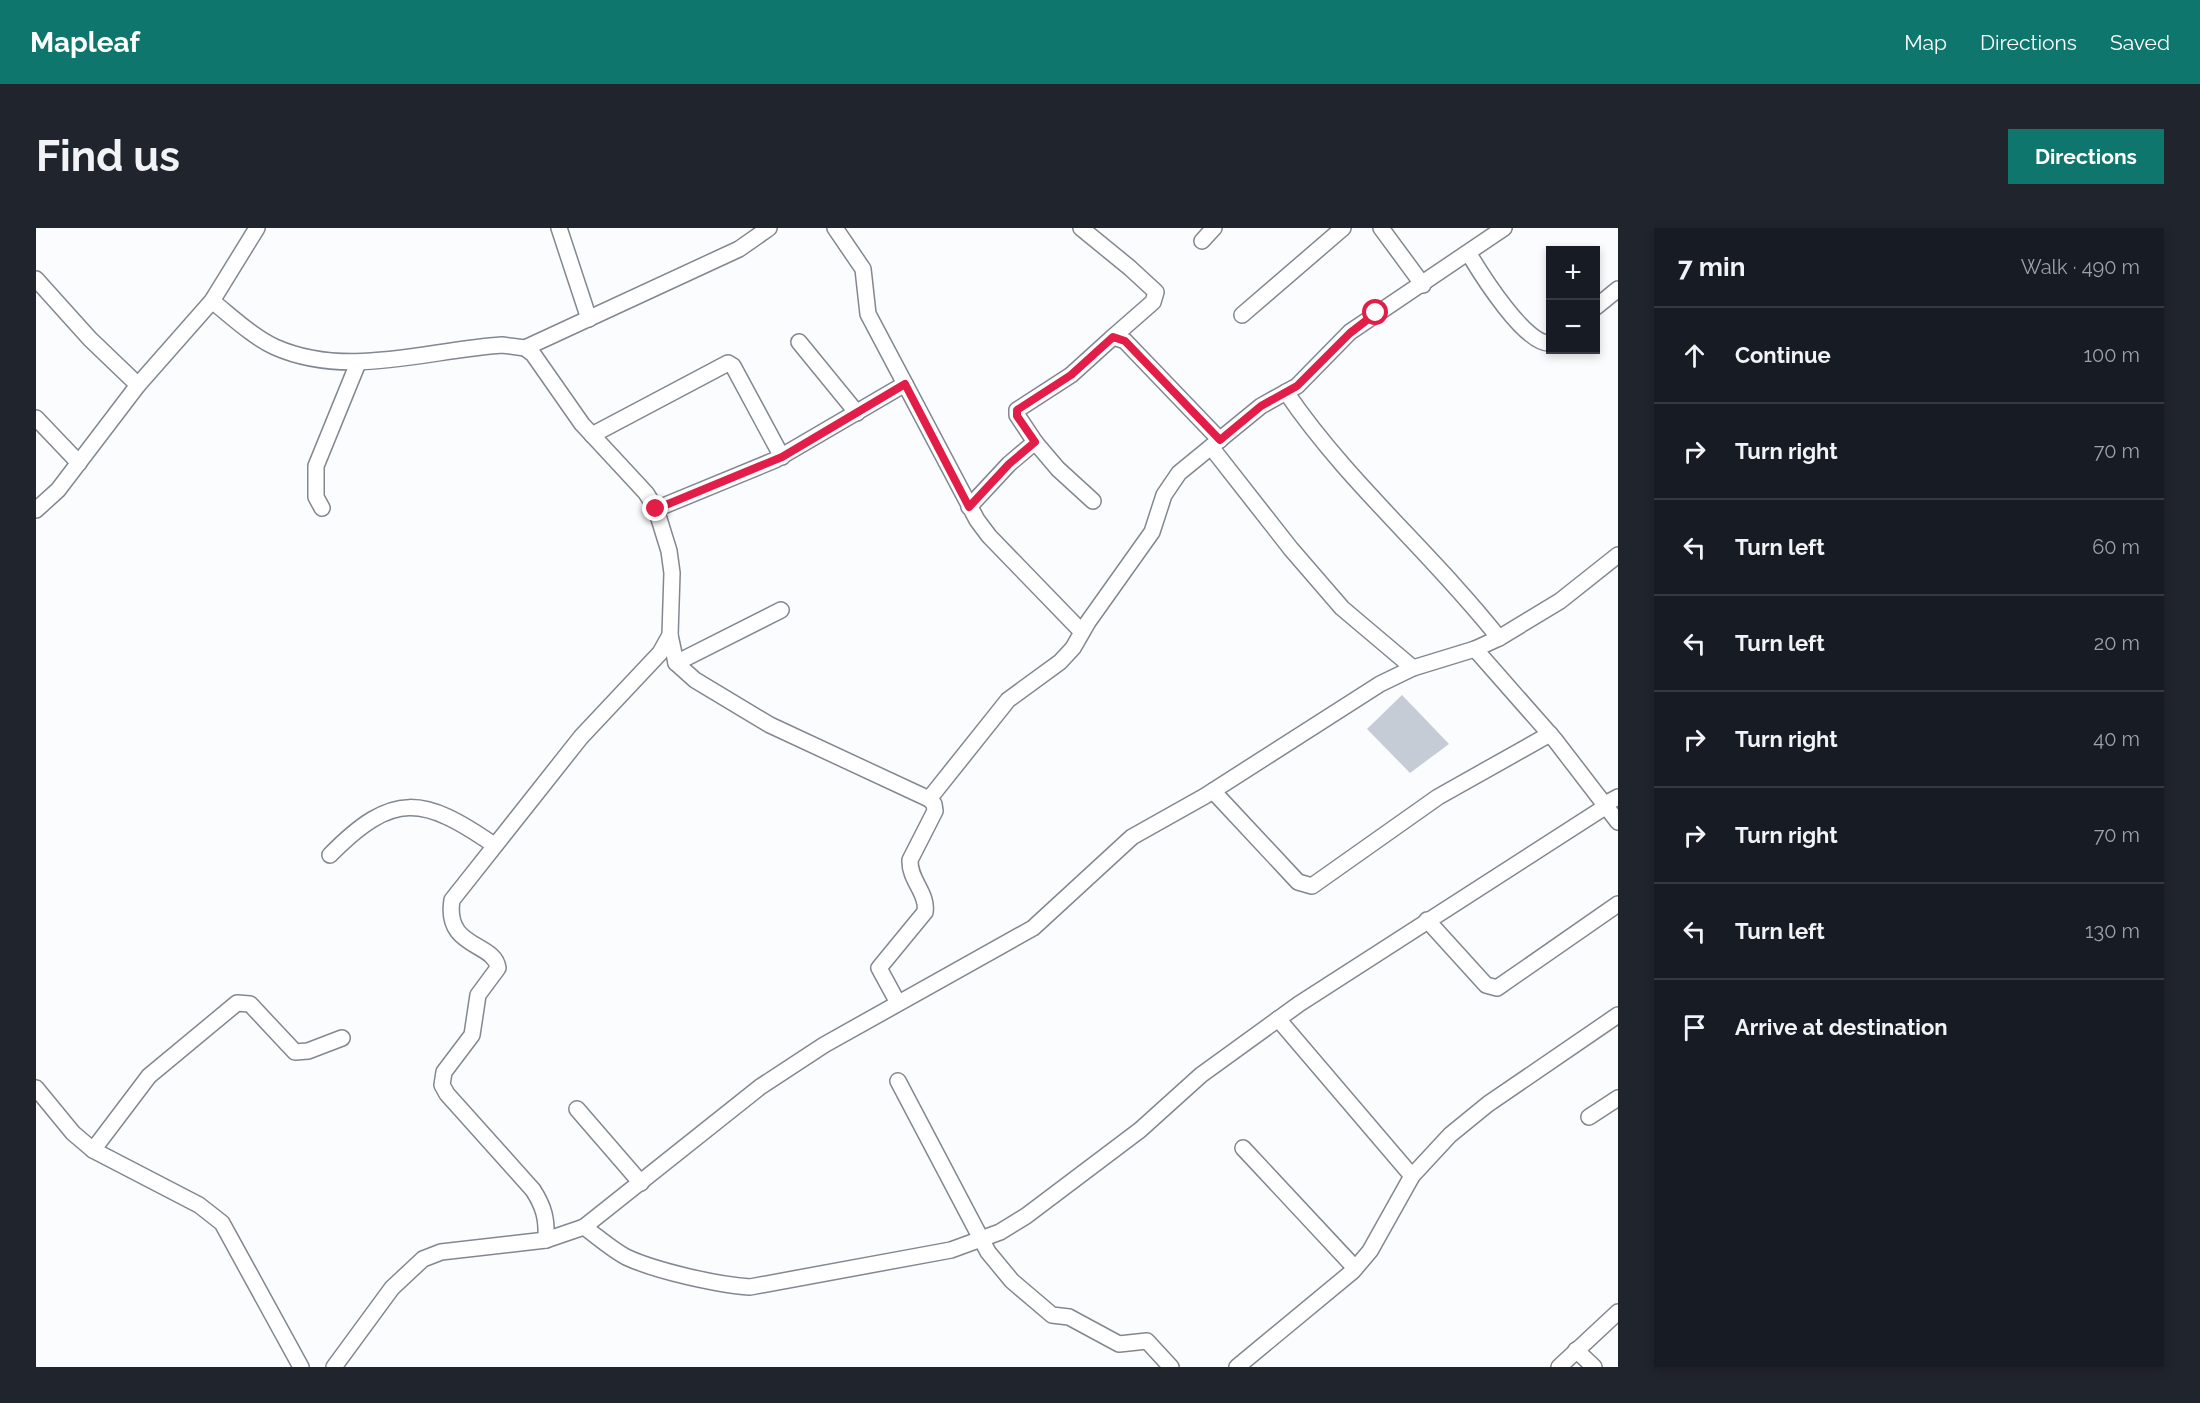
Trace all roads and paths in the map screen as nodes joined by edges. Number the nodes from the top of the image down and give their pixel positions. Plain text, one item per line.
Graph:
1 (257, 228) edge
2 (559, 228) edge
3 (769, 228) edge
4 (835, 228) edge
5 (1081, 228) edge
6 (1214, 228) edge
7 (1343, 228) edge
8 (1381, 228) edge
9 (1504, 228) edge
10 (1202, 241) dead end
11 (1469, 254) junction
12 (36, 279) edge
13 (1423, 285) junction
14 (1618, 289) edge
15 (212, 301) junction
16 (1600, 304) edge
17 (1242, 315) dead end
18 (589, 319) junction
19 (1113, 337) junction
20 (799, 342) dead end
21 (1546, 342) edge
22 (525, 348) junction
23 (358, 363) junction
24 (905, 384) junction
25 (138, 385) junction
26 (1286, 392) junction
27 (857, 413) junction
28 (36, 418) edge
29 (592, 435) junction
30 (1035, 442) junction
31 (1216, 443) junction
32 (782, 457) junction
33 (79, 463) junction
34 (1093, 501) dead end
35 (969, 507) junction
36 (322, 508) dead end
37 (656, 509) junction
38 (36, 510) edge
39 (1618, 555) edge
40 (781, 610) dead end
41 (1082, 632) junction
42 (670, 635) junction
43 (1499, 638) junction
44 (1475, 649) junction
45 (676, 663) junction
46 (1413, 668) junction
47 (1550, 734) junction
48 (1213, 791) junction
49 (1618, 796) edge
50 (929, 799) junction
51 (1604, 806) junction
52 (1618, 822) edge
53 (494, 845) junction
54 (330, 855) dead end
55 (1618, 904) edge
56 (1427, 920) junction
57 (898, 1003) junction
58 (1618, 1015) edge
59 (1278, 1019) junction
60 (342, 1038) dead end
61 (898, 1082) dead end
62 (36, 1088) edge
63 (1618, 1098) edge
64 (577, 1109) dead end
65 (1589, 1117) dead end
66 (1243, 1148) dead end
67 (93, 1150) junction
68 (1412, 1176) junction
69 (640, 1183) junction
70 (584, 1227) junction
71 (546, 1240) junction
72 (982, 1240) junction
73 (1355, 1268) junction
74 (1618, 1312) edge
75 (1576, 1350) junction
76 (301, 1367) edge
77 (334, 1367) edge
78 (1171, 1367) edge
79 (1237, 1367) edge
80 (1559, 1367) edge
81 (1594, 1367) edge

1 - 15 street
2 - 18 street
3 - 18 street
4 - 24 street
5 - 19 street
6 - 10 street
7 - 17 street
8 - 13 street
9 - 11 street
11 - 13 street
11 - 21 street
12 - 25 street
13 - 26 street
14 - 16 street
15 - 23 street
15 - 25 street
18 - 22 street
19 - 30 street
19 - 31 street
20 - 27 street
22 - 23 street
22 - 29 street
23 - 36 street
24 - 27 street
24 - 35 street
25 - 33 street
26 - 31 street
26 - 43 street
27 - 32 street
28 - 33 street
29 - 32 street
29 - 37 street
30 - 34 street
30 - 35 street
31 - 41 street
31 - 46 street
32 - 37 street
33 - 38 street
35 - 41 street
37 - 42 street
39 - 43 street
40 - 45 street
41 - 50 street
42 - 45 street
42 - 53 street
43 - 44 street
44 - 46 street
44 - 47 street
45 - 50 street
46 - 48 street
47 - 48 street
47 - 51 street
48 - 57 street
49 - 51 street
50 - 57 street
51 - 52 street
51 - 56 street
53 - 54 street
53 - 71 street
55 - 56 street
56 - 59 street
57 - 69 street
58 - 68 street
59 - 68 street
59 - 72 street
60 - 67 street
61 - 72 street
62 - 67 street
63 - 65 street
64 - 69 street
66 - 73 street
67 - 76 street
68 - 73 street
69 - 70 street
70 - 71 street
70 - 72 street
71 - 77 street
72 - 78 street
73 - 79 street
74 - 75 street
75 - 80 street
75 - 81 street

